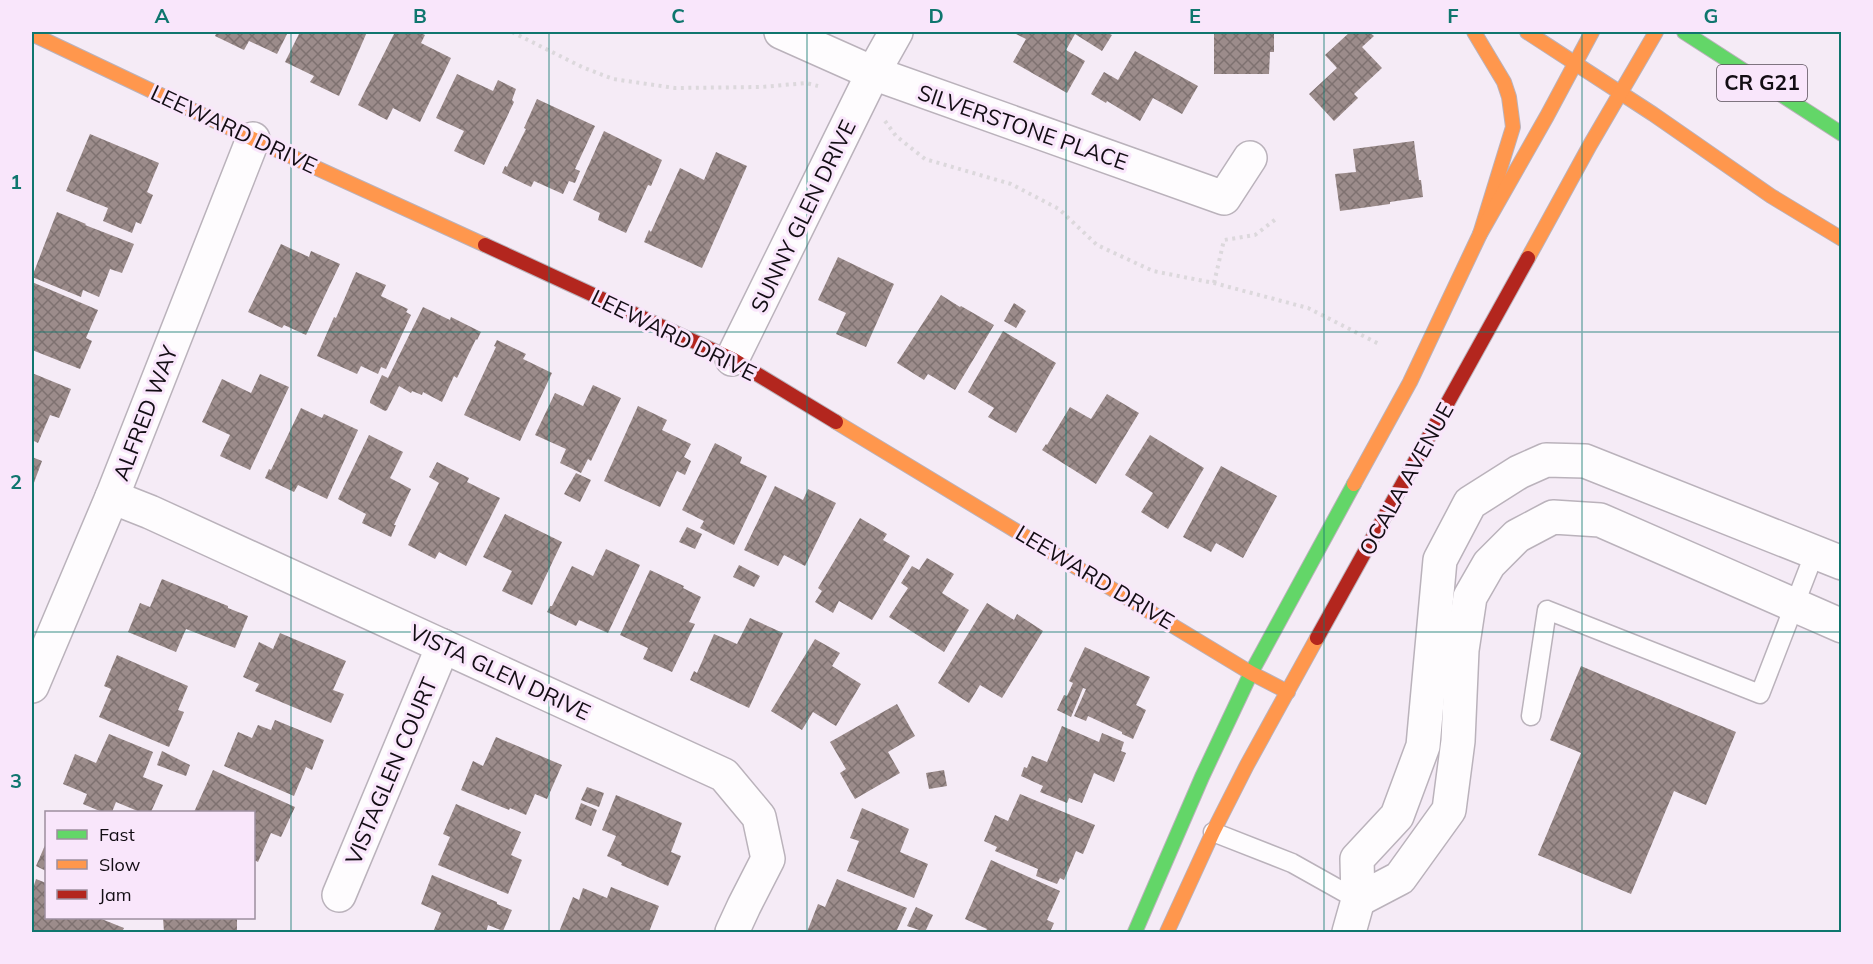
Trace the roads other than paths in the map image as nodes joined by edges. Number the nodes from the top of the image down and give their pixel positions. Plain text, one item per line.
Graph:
1 (781, 32) edge
2 (896, 32) edge
3 (1474, 32) edge
4 (1527, 32) edge
5 (1592, 32) edge
6 (1656, 32) edge
7 (1684, 32) edge
8 (32, 34) edge
9 (1575, 63) junction
10 (873, 74) junction
11 (1620, 93) junction
12 (1842, 134) edge
13 (253, 139) junction
14 (1250, 158) dead end
15 (1480, 234) junction
16 (1842, 239) edge
17 (732, 359) junction
18 (112, 496) junction
19 (1828, 557) edge
20 (1795, 606) junction
21 (1842, 626) edge
22 (443, 646) junction
23 (1251, 673) junction
24 (32, 686) edge
25 (1288, 692) junction
26 (1531, 716) dead end
27 (1424, 740) junction
28 (1458, 741) junction
29 (1213, 832) junction
30 (339, 896) dead end
31 (1358, 900) junction
32 (732, 933) edge
33 (1135, 933) edge
34 (1167, 933) edge
35 (1349, 933) edge

1 - 10 street, SILVERSTONE PLACE
2 - 10 street, SUNNY GLEN DRIVE
3 - 15 main road
4 - 9 main road
5 - 9 main road, OCALA AVENUE
6 - 11 main road, OCALA AVENUE
7 - 12 main road, CR G21
8 - 13 main road, LEEWARD DRIVE
9 - 11 main road
9 - 15 main road, OCALA AVENUE
10 - 14 street, SILVERSTONE PLACE
10 - 17 street, SUNNY GLEN DRIVE
11 - 16 main road
11 - 25 main road, OCALA AVENUE
13 - 17 main road, LEEWARD DRIVE
13 - 18 street, ALFRED WAY
15 - 23 main road, OCALA AVENUE
17 - 23 main road, LEEWARD DRIVE
18 - 22 street, VISTA GLEN DRIVE
18 - 24 street, ALFRED WAY
19 - 20 lane
19 - 27 street
20 - 21 street
20 - 26 lane
20 - 28 street
22 - 30 street, VISTAGLEN COURT
22 - 32 street, VISTA GLEN DRIVE
23 - 25 main road, LEEWARD DRIVE
23 - 33 main road, OCALA AVENUE
25 - 29 main road, OCALA AVENUE
27 - 28 street
27 - 31 street
28 - 31 street
29 - 31 lane
29 - 34 main road, OCALA AVENUE
31 - 35 street

